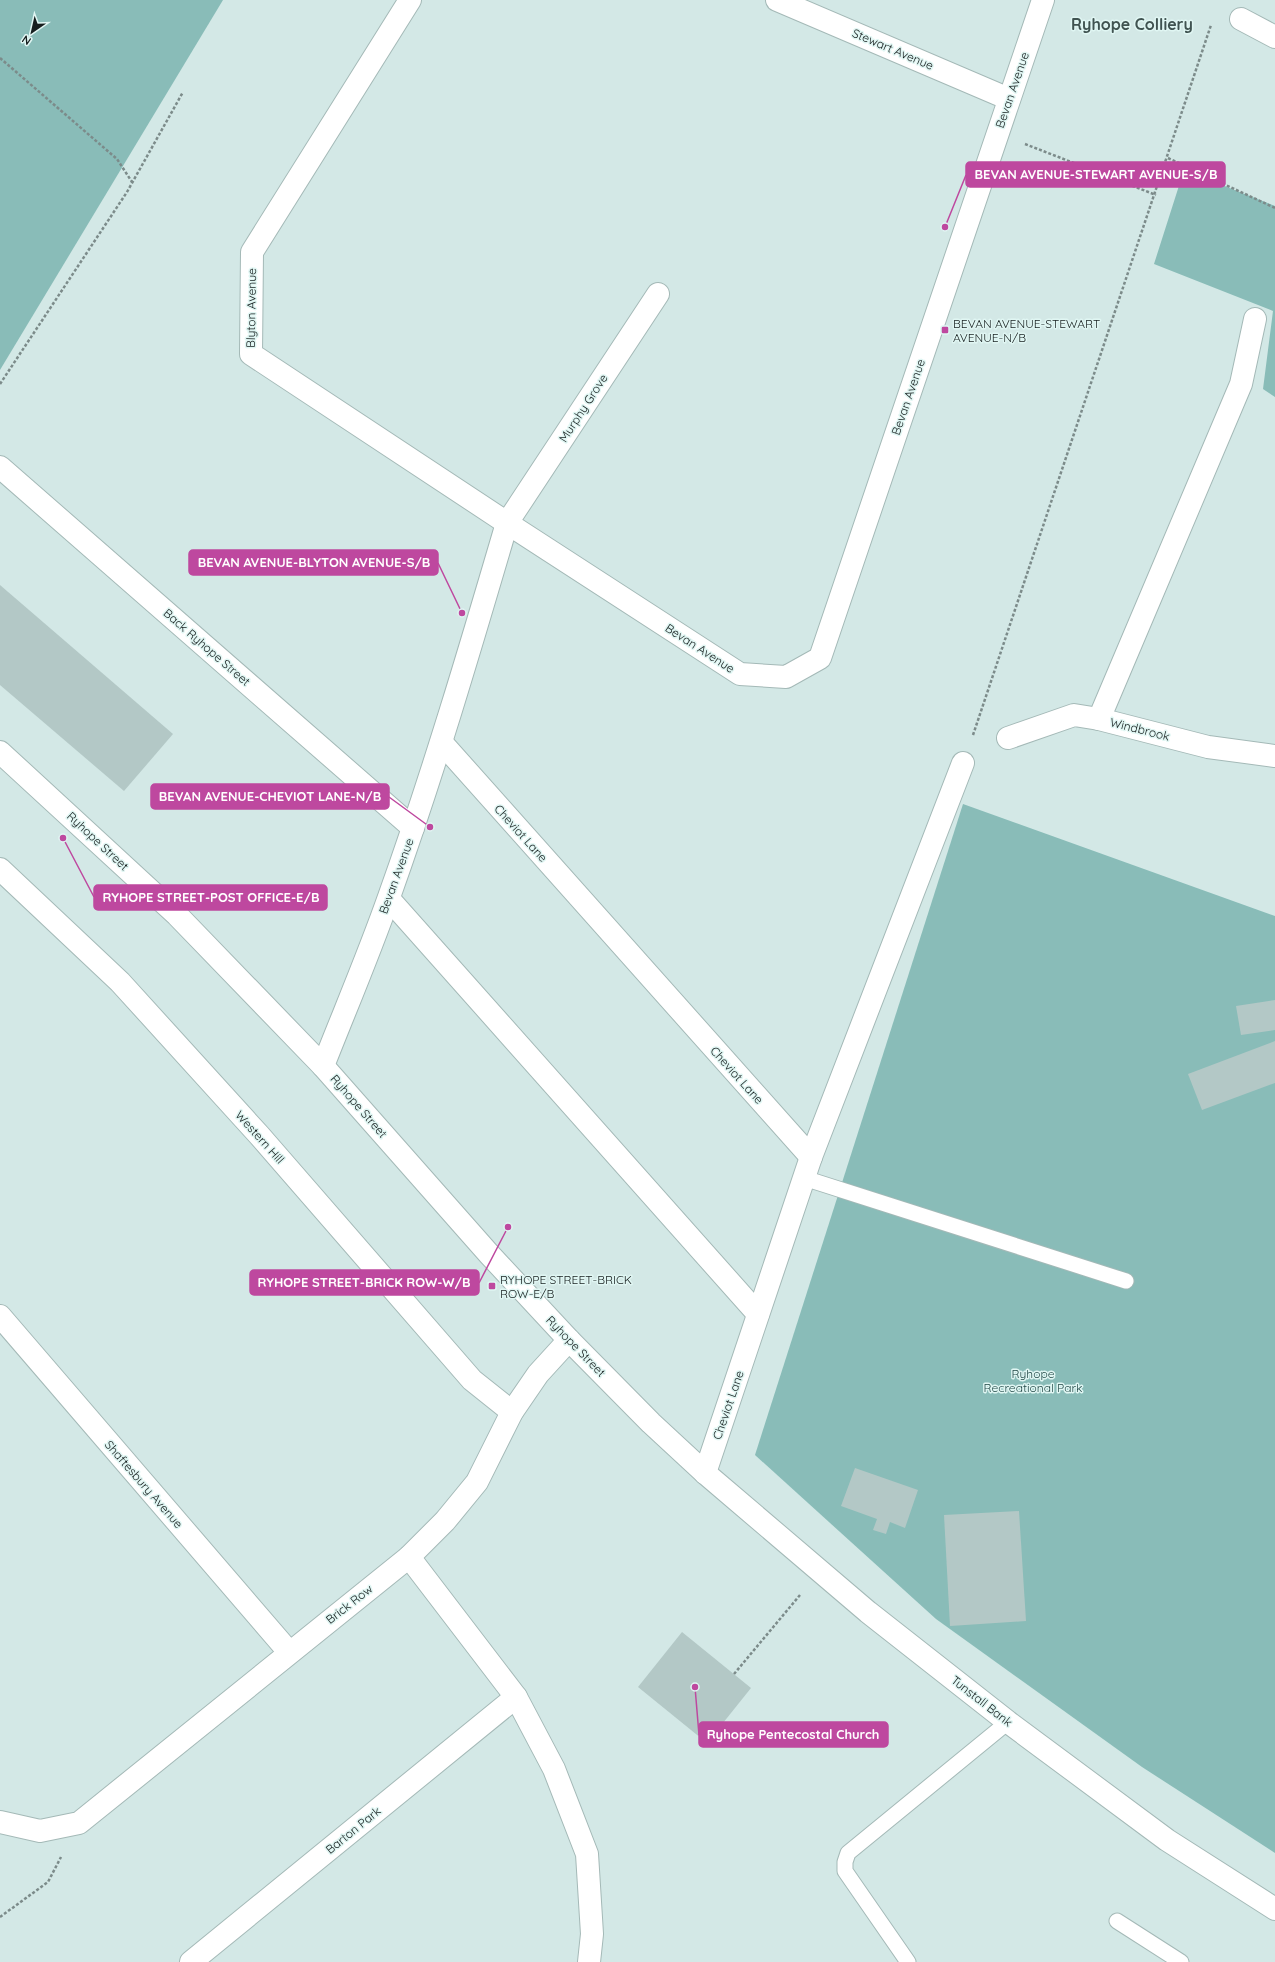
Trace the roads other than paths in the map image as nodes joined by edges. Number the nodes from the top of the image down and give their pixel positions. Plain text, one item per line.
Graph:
1 (410, 0) edge
2 (777, 0) edge
3 (1043, 0) edge
4 (1241, 19) dead end
5 (1275, 37) edge
6 (1009, 99) junction
7 (658, 294) dead end
8 (1255, 319) dead end
9 (0, 467) edge
10 (507, 523) junction
11 (1099, 719) junction
12 (1008, 738) dead end
13 (442, 743) junction
14 (0, 752) edge
15 (1275, 756) edge
16 (963, 763) road end
17 (414, 828) junction
18 (0, 869) edge
19 (389, 899) junction
20 (323, 1066) junction
21 (811, 1157) junction
22 (804, 1178) junction
23 (1126, 1281) dead end
24 (758, 1314) junction
25 (0, 1316) edge
26 (569, 1340) junction
27 (512, 1412) junction
28 (705, 1473) junction
29 (409, 1557) junction
30 (289, 1652) junction
31 (516, 1697) junction
32 (1008, 1722) junction
33 (0, 1822) edge
34 (1275, 1909) edge
35 (1117, 1921) dead end
36 (191, 1962) edge
37 (589, 1962) edge
38 (908, 1962) edge
39 (1181, 1962) edge

1 - 10 street, Blyton Avenue
2 - 6 street, Stewart Avenue
3 - 6 street, Bevan Avenue
4 - 5 street
6 - 10 street, Bevan Avenue
7 - 10 street, Murphy Grove
8 - 11 street
9 - 17 street, Back Ryhope Street
10 - 13 street, Bevan Avenue
11 - 12 street, Windbrook
11 - 15 street, Windbrook
13 - 17 street, Bevan Avenue
13 - 21 street, Cheviot Lane
14 - 20 street, Ryhope Street
16 - 21 street
17 - 19 street, Bevan Avenue
18 - 27 street, Western Hill
19 - 20 street, Bevan Avenue
19 - 24 street
20 - 26 street, Ryhope Street
21 - 22 street, Cheviot Lane
22 - 23 lane
22 - 24 street, Cheviot Lane
24 - 28 street, Cheviot Lane
25 - 30 street, Shaftesbury Avenue
26 - 27 street, Brick Row
26 - 28 street, Ryhope Street
27 - 29 street, Brick Row
28 - 32 street, Tunstall Bank
29 - 30 street, Brick Row
29 - 31 street
30 - 33 street, Brick Row
31 - 36 street, Barton Park
31 - 37 street
32 - 34 street, Tunstall Bank
32 - 38 lane
35 - 39 lane

